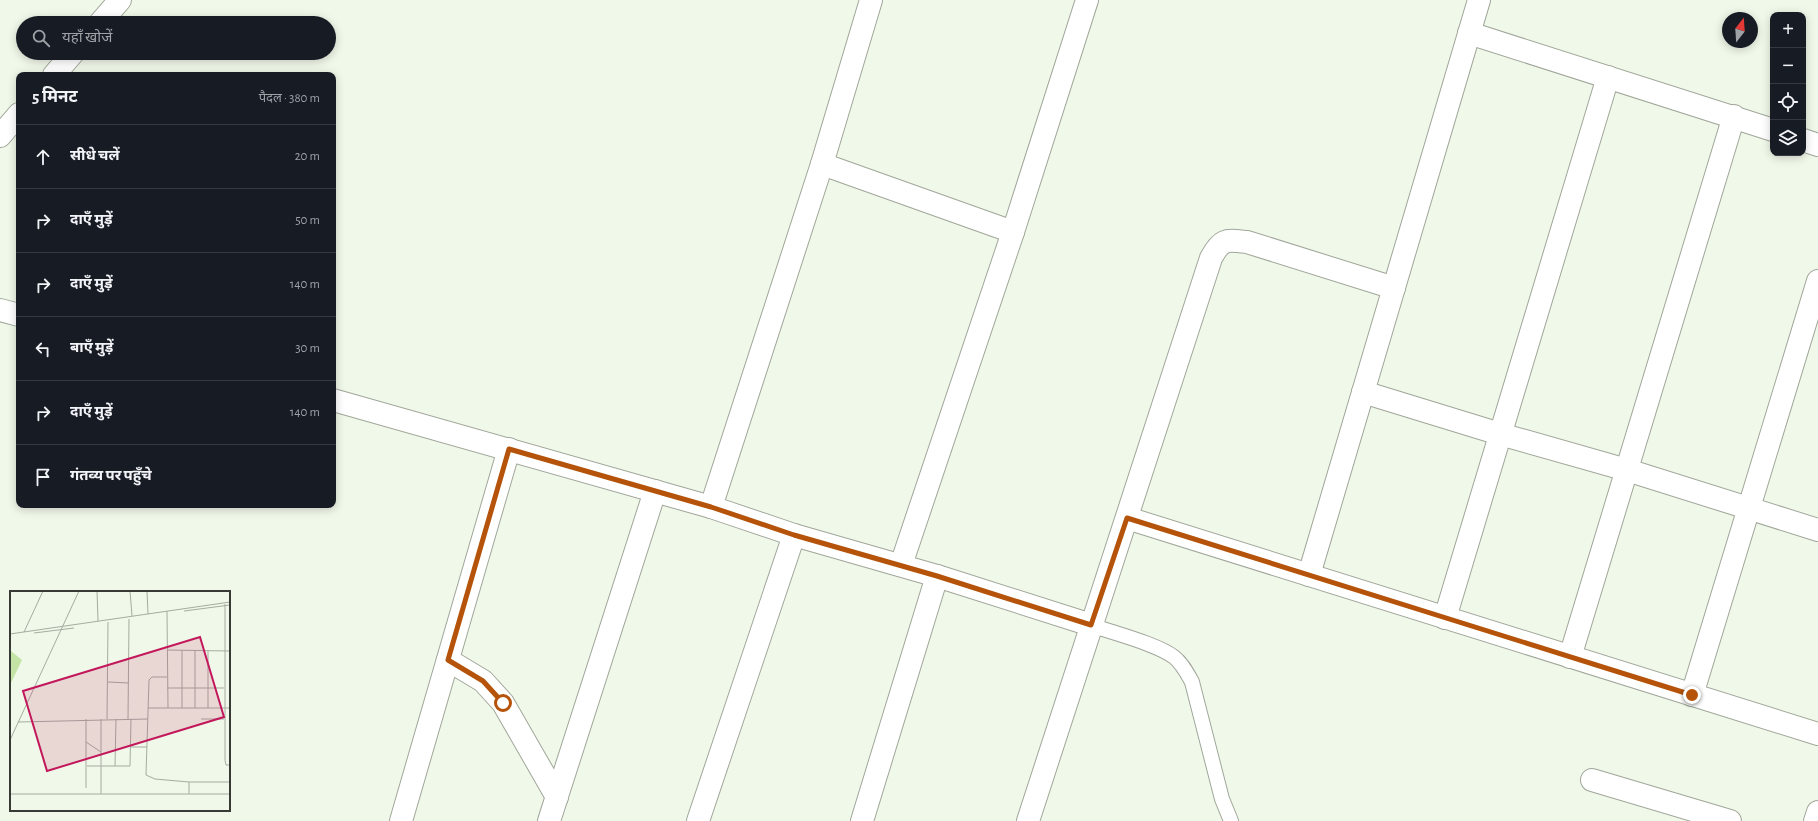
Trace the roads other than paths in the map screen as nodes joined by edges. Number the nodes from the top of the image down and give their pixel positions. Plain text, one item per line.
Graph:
1 (120, 0) edge
2 (871, 0) edge
3 (1087, 0) edge
4 (1479, 0) edge
5 (106, 16) edge
6 (1469, 34) junction
7 (67, 60) edge
8 (57, 72) edge
9 (1608, 76) junction
10 (1734, 116) junction
11 (16, 117) edge
12 (1770, 129) edge
13 (0, 136) edge
14 (1806, 141) edge
15 (1818, 145) edge
16 (822, 164) junction
17 (1013, 232) junction
18 (1818, 281) edge
19 (1394, 288) junction
20 (0, 310) edge
21 (16, 313) edge
22 (1363, 392) junction
23 (336, 401) edge
24 (1500, 434) junction
25 (509, 449) junction
26 (1627, 470) junction
27 (655, 491) junction
28 (711, 507) junction
29 (1750, 509) junction
30 (1127, 518) junction
31 (1818, 530) edge
32 (794, 535) junction
33 (901, 565) junction
34 (1309, 575) junction
35 (937, 576) junction
36 (1445, 618) junction
37 (1091, 625) junction
38 (1570, 657) junction
39 (448, 660) junction
40 (1692, 695) junction
41 (1818, 734) edge
42 (1592, 780) dead end
43 (557, 797) junction
44 (1818, 812) edge
45 (401, 821) edge
46 (549, 821) edge
47 (698, 821) edge
48 (862, 821) edge
49 (1028, 821) edge
50 (1231, 821) edge
51 (1730, 821) edge
52 (1815, 821) edge

1 - 5 street
2 - 16 street
3 - 17 street
4 - 6 street
6 - 9 street
6 - 19 street
7 - 8 street
9 - 10 street
9 - 24 street
10 - 12 street
10 - 26 street
11 - 13 street
14 - 15 street
16 - 17 street
16 - 28 street
17 - 33 street
18 - 29 street
19 - 22 street
19 - 30 street
20 - 21 street
22 - 24 street
22 - 34 street
23 - 25 street
24 - 26 street
24 - 36 street
25 - 27 street
25 - 39 street
26 - 29 street
26 - 38 street
27 - 28 street
27 - 43 street
28 - 32 street
29 - 31 street
29 - 40 street
30 - 34 street
30 - 37 street
32 - 33 street
32 - 47 street
33 - 35 street
34 - 36 street
35 - 37 street
35 - 48 street
36 - 38 street
37 - 49 street
37 - 50 lane
38 - 40 street
39 - 43 street
39 - 45 street
40 - 41 street
42 - 51 street
43 - 46 street
44 - 52 street

